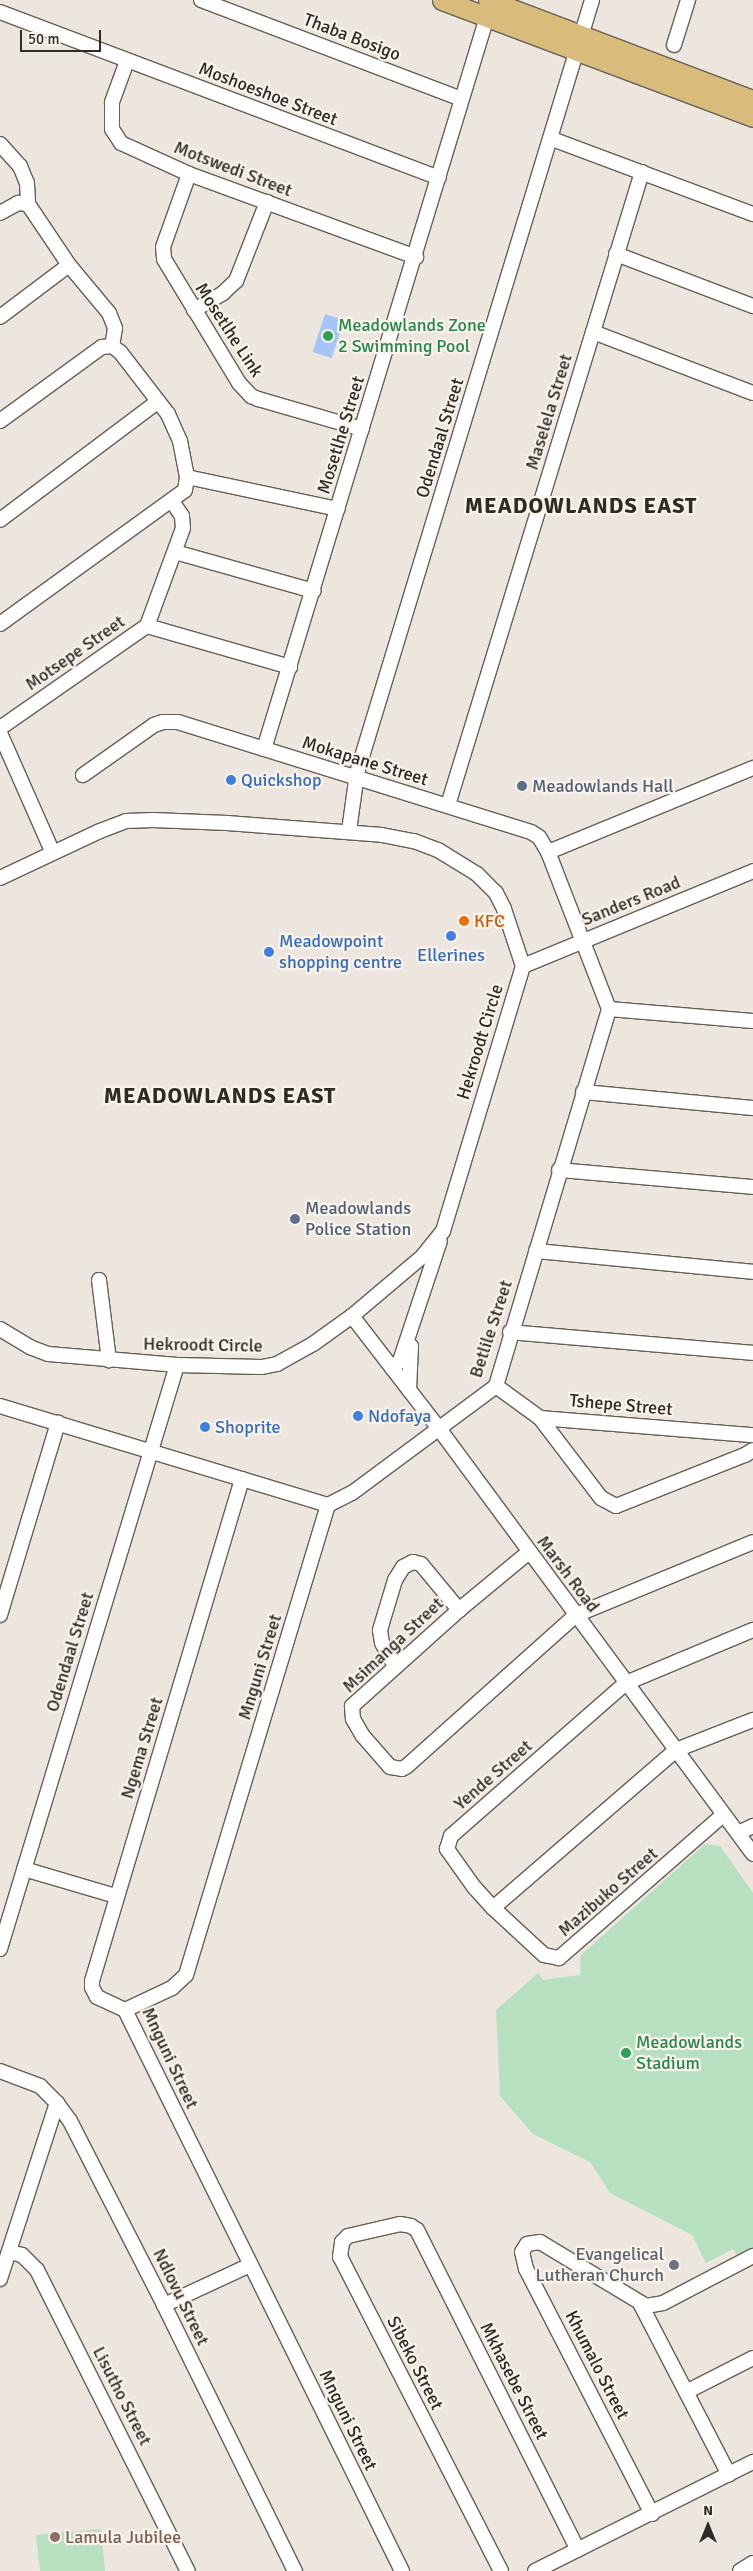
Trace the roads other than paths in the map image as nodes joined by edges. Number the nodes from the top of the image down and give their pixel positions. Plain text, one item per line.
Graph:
1 (201, 0) edge
2 (442, 0) edge
3 (592, 0) edge
4 (688, 0) edge
5 (490, 5) edge
6 (0, 12) edge
7 (579, 43) junction
8 (674, 45) dead end
9 (127, 61) junction
10 (461, 99) junction
11 (753, 100) edge
12 (753, 117) edge
13 (552, 139) junction
14 (0, 144) edge
15 (642, 172) junction
16 (189, 174) junction
17 (439, 178) junction
18 (267, 202) junction
19 (28, 204) junction
20 (0, 213) edge
21 (753, 214) edge
22 (616, 254) junction
23 (416, 256) junction
24 (69, 265) junction
25 (753, 306) edge
26 (194, 310) junction
27 (0, 317) edge
28 (593, 332) junction
29 (112, 346) junction
30 (753, 393) edge
31 (157, 402) junction
32 (0, 422) edge
33 (362, 429) junction
34 (187, 478) junction
35 (172, 501) junction
36 (338, 509) junction
37 (0, 520) edge
38 (175, 552) junction
39 (314, 591) junction
40 (0, 624) edge
41 (147, 626) junction
42 (290, 666) junction
43 (0, 728) edge
44 (0, 733) edge
45 (264, 749) junction
46 (753, 768) edge
47 (83, 775) dead end
48 (355, 778) junction
49 (448, 805) junction
50 (349, 831) junction
51 (548, 852) junction
52 (53, 853) junction
53 (753, 871) edge
54 (0, 878) edge
55 (581, 941) junction
56 (523, 966) junction
57 (609, 1009) junction
58 (753, 1021) edge
59 (583, 1092) junction
60 (753, 1108) edge
61 (560, 1170) junction
62 (753, 1187) edge
63 (443, 1231) junction
64 (536, 1251) junction
65 (753, 1272) edge
66 (99, 1280) dead end
67 (352, 1316) junction
68 (412, 1325) junction
69 (0, 1329) edge
70 (510, 1332) junction
71 (753, 1353) edge
72 (110, 1360) junction
73 (177, 1365) junction
74 (392, 1368) junction
75 (496, 1386) junction
76 (409, 1390) junction
77 (0, 1406) edge
78 (540, 1418) junction
79 (58, 1423) junction
80 (440, 1430) junction
81 (753, 1435) edge
82 (753, 1450) edge
83 (151, 1451) junction
84 (242, 1480) junction
85 (328, 1505) junction
86 (753, 1542) edge
87 (529, 1552) junction
88 (459, 1610) junction
89 (0, 1615) edge
90 (576, 1615) junction
91 (753, 1630) edge
92 (395, 1666) junction
93 (626, 1683) junction
94 (753, 1720) edge
95 (676, 1750) junction
96 (723, 1815) junction
97 (753, 1826) edge
98 (738, 1833) junction
99 (753, 1854) edge
100 (24, 1869) junction
101 (116, 1896) junction
102 (493, 1908) junction
103 (0, 1949) edge
104 (125, 2010) junction
105 (0, 2071) edge
106 (57, 2103) junction
107 (417, 2230) joint
108 (9, 2252) junction
109 (753, 2256) edge
110 (250, 2265) junction
111 (0, 2279) edge
112 (164, 2305) junction
113 (641, 2305) junction
114 (753, 2358) edge
115 (686, 2392) junction
116 (753, 2462) edge
117 (729, 2475) junction
118 (652, 2514) junction
119 (578, 2550) junction
120 (753, 2563) edge
121 (188, 2571) edge
122 (295, 2571) edge
123 (402, 2571) edge
124 (501, 2571) edge
125 (535, 2571) edge
126 (740, 2571) edge

1 - 10 street, Thaba Bosigo
2 - 5 main road
3 - 7 street, Odendaal Street
4 - 8 street
5 - 7 main road
5 - 10 street, Mosetlhe Street
6 - 9 street, Moshoeshoe Street
7 - 11 main road
7 - 12 main road
7 - 13 street, Odendaal Street
9 - 16 street, Motswedi Street
9 - 17 street, Moshoeshoe Street
10 - 17 street, Mosetlhe Street
13 - 15 street
13 - 48 street, Odendaal Street
14 - 19 street
15 - 21 street
15 - 22 street, Maselela Street
16 - 18 street, Motswedi Street
16 - 26 street, Mosetlhe Link
17 - 23 street, Mosetlhe Street
18 - 23 street, Motswedi Street
18 - 26 street
19 - 20 street
19 - 24 street
22 - 25 street
22 - 28 street, Maselela Street
23 - 33 street, Mosetlhe Street
24 - 27 street
24 - 29 street
26 - 33 street, Mosetlhe Link
28 - 30 street
28 - 49 street, Maselela Street
29 - 31 street
29 - 32 street
31 - 34 street
31 - 37 street
33 - 36 street, Mosetlhe Street
34 - 35 street
34 - 36 street
35 - 38 street
35 - 40 street
36 - 39 street, Mosetlhe Street
38 - 39 street
38 - 41 street
39 - 42 street, Mosetlhe Street
41 - 42 street, Motsepe Street
41 - 43 street, Motsepe Street
42 - 45 street, Mosetlhe Street
44 - 52 street
45 - 47 street, Mokapane Street
45 - 48 street, Mokapane Street
46 - 51 street
48 - 49 street, Mokapane Street
48 - 50 street, Odendaal Street
49 - 51 street, Mokapane Street
50 - 52 street
50 - 56 street
51 - 55 street, Mokapane Street
52 - 54 street
53 - 55 street, Sanders Road
55 - 56 street, Sanders Road
55 - 57 street
56 - 63 street, Hekroodt Circle
57 - 58 street
57 - 59 street, Betlile Street
59 - 60 street
59 - 61 street, Betlile Street
61 - 62 street
61 - 64 street, Betlile Street
63 - 67 street, Hekroodt Circle
63 - 68 street
64 - 65 street
64 - 70 street, Betlile Street
66 - 72 street
67 - 73 street, Hekroodt Circle
67 - 74 street, Marsh Road
68 - 74 street
68 - 76 street
69 - 72 street, Hekroodt Circle
70 - 71 street
70 - 75 street, Betlile Street
72 - 73 street, Hekroodt Circle
73 - 83 street, Odendaal Street
74 - 76 street, Marsh Road
75 - 78 street
75 - 80 street, Betlile Street
76 - 80 street, Marsh Road
77 - 79 street
78 - 81 street, Tshepe Street
78 - 82 street
79 - 83 street
79 - 89 street
80 - 85 street, Betlile Street
80 - 87 street, Marsh Road
83 - 84 street
83 - 100 street, Odendaal Street
84 - 85 street
84 - 101 street, Ngema Street
85 - 104 street, Mnguni Street
86 - 90 street
87 - 88 street, Msimanga Street
87 - 90 street, Marsh Road
88 - 92 street, Msimanga Street
88 - 92 street
90 - 92 street, Msimanga Street
90 - 93 street, Marsh Road
91 - 93 street
93 - 95 street, Marsh Road
93 - 102 street, Yende Street
94 - 95 street
95 - 96 street, Marsh Road
95 - 102 street
96 - 98 street, Marsh Road
96 - 102 street, Mazibuko Street
97 - 98 street
98 - 99 street, Marsh Road
100 - 101 street
100 - 103 street, Odendaal Street
101 - 104 street, Ngema Street
104 - 110 street, Mnguni Street
105 - 106 street, Ndlovu Street
106 - 108 street
106 - 112 street, Ndlovu Street
107 - 119 street, Mkhasebe Street
107 - 124 street, Sibeko Street
108 - 111 street
108 - 121 street, Lisutho Street
109 - 113 street
110 - 112 street
110 - 123 street, Mnguni Street
112 - 122 street, Ndlovu Street
113 - 115 street
113 - 118 street, Khumalo Street
114 - 115 street
115 - 117 street
116 - 117 street
117 - 118 street
118 - 119 street
119 - 125 street
120 - 126 street

